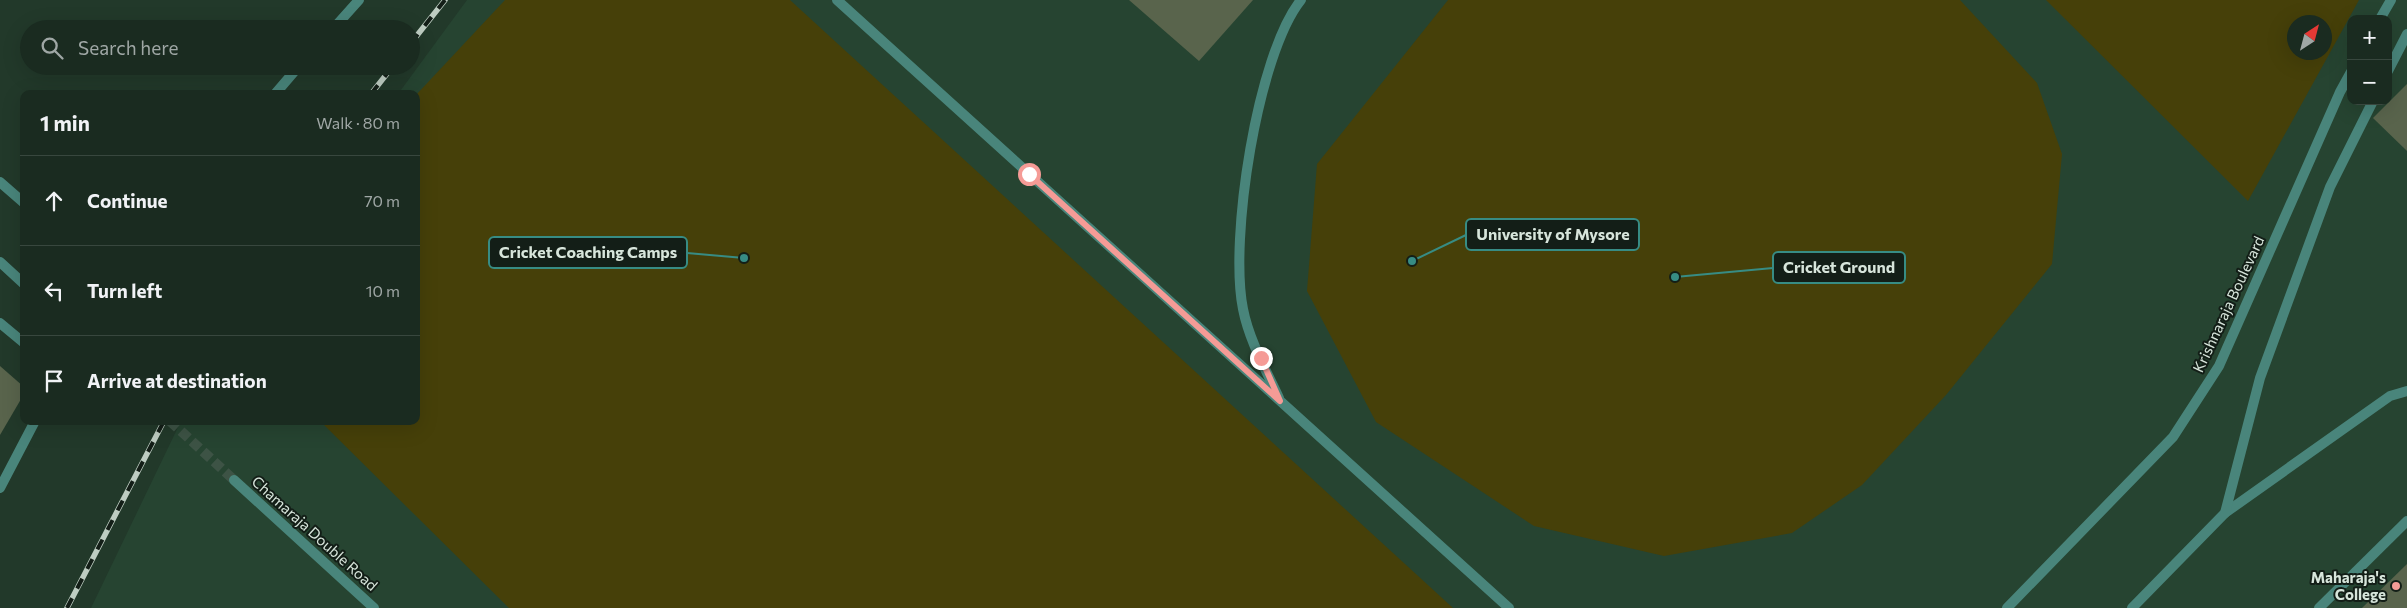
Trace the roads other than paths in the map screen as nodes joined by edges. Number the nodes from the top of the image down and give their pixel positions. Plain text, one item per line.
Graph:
1 (359, 0) edge
2 (837, 0) edge
3 (1301, 0) edge
4 (2391, 0) edge
5 (2382, 15) edge
6 (341, 20) edge
7 (2407, 34) edge
8 (2392, 63) edge
9 (291, 75) edge
10 (2347, 81) edge
11 (278, 90) edge
12 (2371, 105) edge
13 (0, 182) edge
14 (20, 200) edge
15 (0, 262) edge
16 (20, 280) edge
17 (0, 323) edge
18 (20, 340) edge
19 (2407, 391) edge
20 (1280, 401) junction
21 (33, 425) edge
22 (234, 480) tunnel mouth
23 (0, 488) edge
24 (2225, 513) junction
25 (2407, 521) edge
26 (374, 608) edge
27 (1509, 608) edge
28 (2007, 608) edge
29 (2132, 608) edge
30 (2319, 608) edge

1 - 6 street
2 - 20 street
3 - 20 street
4 - 5 street
7 - 8 street
9 - 11 street
10 - 28 street, Krishnaraja Boulevard
12 - 24 street
13 - 14 street
15 - 16 street
17 - 18 street
19 - 24 street
20 - 27 street
21 - 23 street
22 - 26 street, Chamaraja Double Road
24 - 29 street
25 - 30 street

